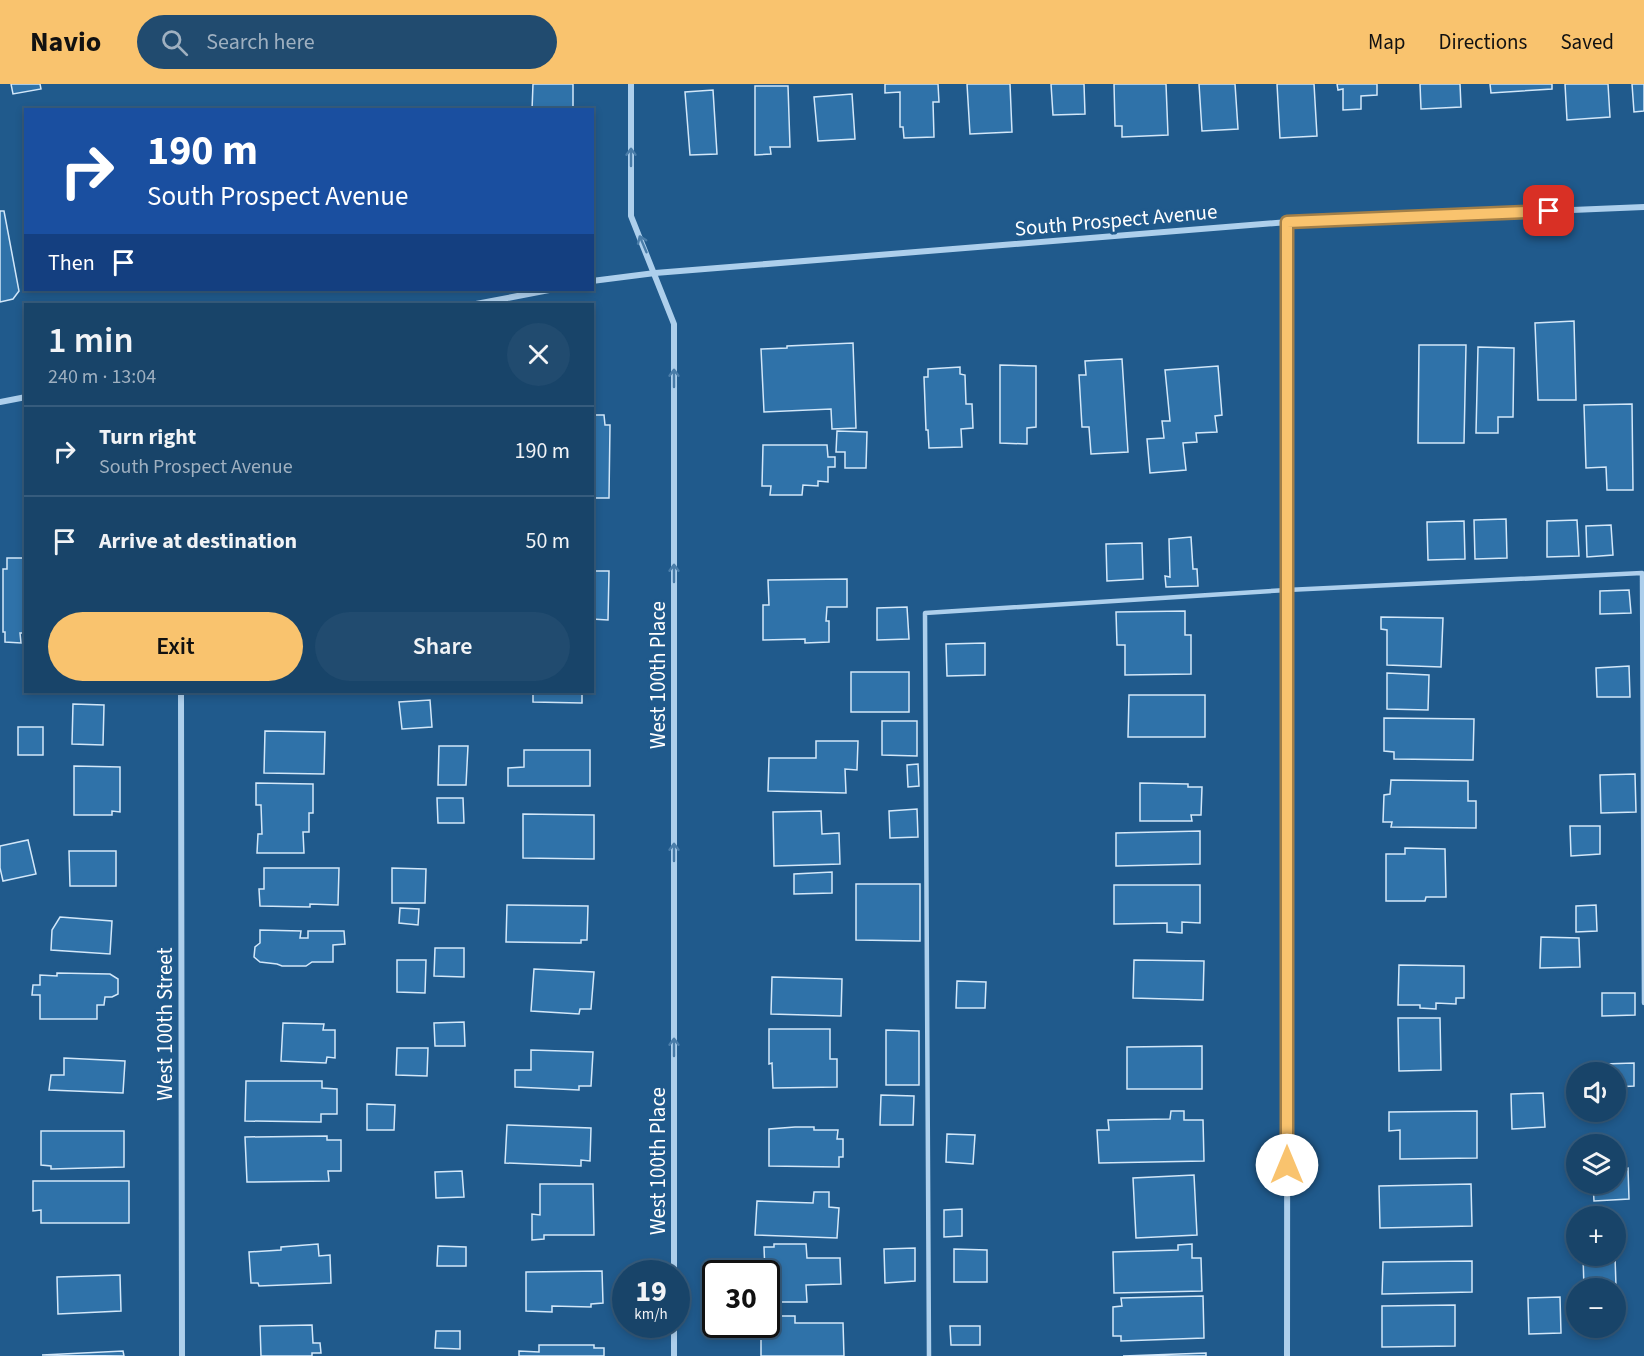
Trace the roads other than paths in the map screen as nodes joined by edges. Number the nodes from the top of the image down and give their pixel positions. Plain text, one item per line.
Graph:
1 (631, 84) edge
2 (1644, 207) edge
3 (1287, 222) junction
4 (655, 273) junction
5 (594, 281) edge
6 (544, 291) edge
7 (481, 303) edge
8 (24, 397) edge
9 (0, 402) edge
10 (1287, 590) junction
11 (181, 693) edge
12 (1644, 1004) edge
13 (674, 1260) edge
14 (674, 1338) edge
15 (183, 1356) edge
16 (674, 1356) edge
17 (929, 1356) edge
18 (1287, 1356) edge

4 -> 1 street, West 100th Place
2 - 3 street, South Prospect Avenue
3 - 4 street, South Prospect Avenue
3 - 10 street
4 - 5 street, South Prospect Avenue
13 -> 4 street, West 100th Place
6 - 7 street
8 - 9 street
10 - 12 lane
10 - 17 lane
10 - 18 street
11 - 15 street, West 100th Street
14 - 16 street

